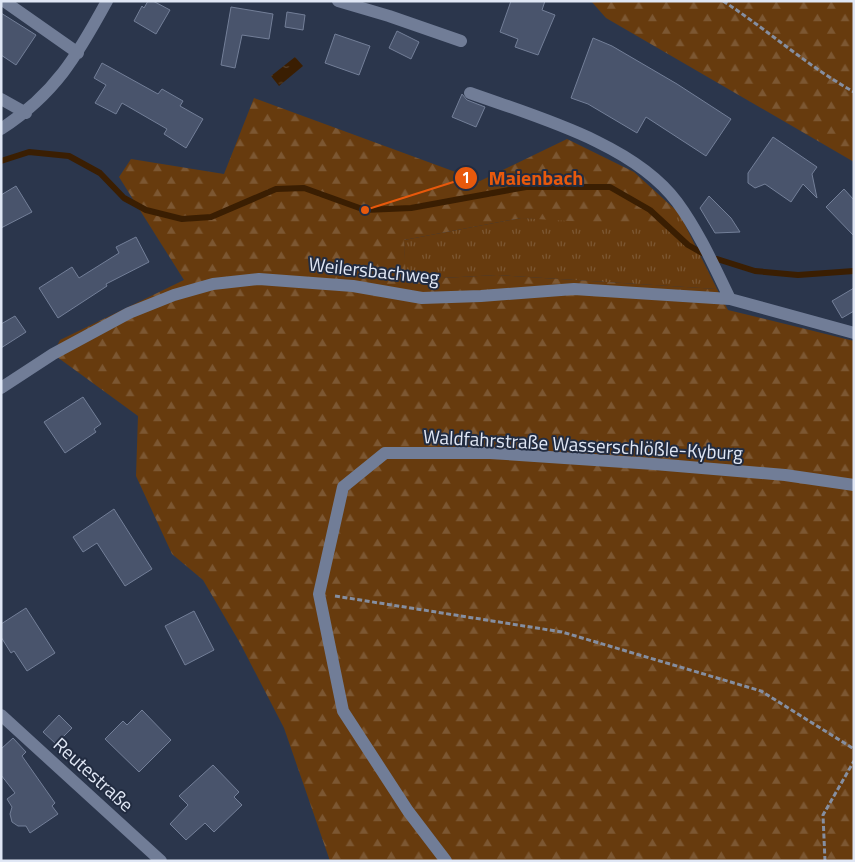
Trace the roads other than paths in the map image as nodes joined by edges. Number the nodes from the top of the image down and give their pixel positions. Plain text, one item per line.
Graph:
1 (4, 1) edge
2 (107, 1) edge
3 (338, 1) edge
4 (461, 41) dead end
5 (78, 53) junction
6 (470, 93) dead end
7 (1, 99) edge
8 (26, 113) junction
9 (1, 129) edge
10 (730, 299) junction
11 (854, 333) edge
12 (1, 388) edge
13 (854, 485) edge
14 (1, 715) edge
15 (161, 861) edge
16 (446, 861) edge

1 - 5 street
2 - 5 street
3 - 4 street
5 - 8 street
6 - 10 street
7 - 8 street
8 - 9 street
10 - 11 street, Weilersbachweg
10 - 12 street, Weilersbachweg
13 - 16 street, Waldfahrstraße Wasserschlößle-Kyburg
14 - 15 street, Reutestraße

